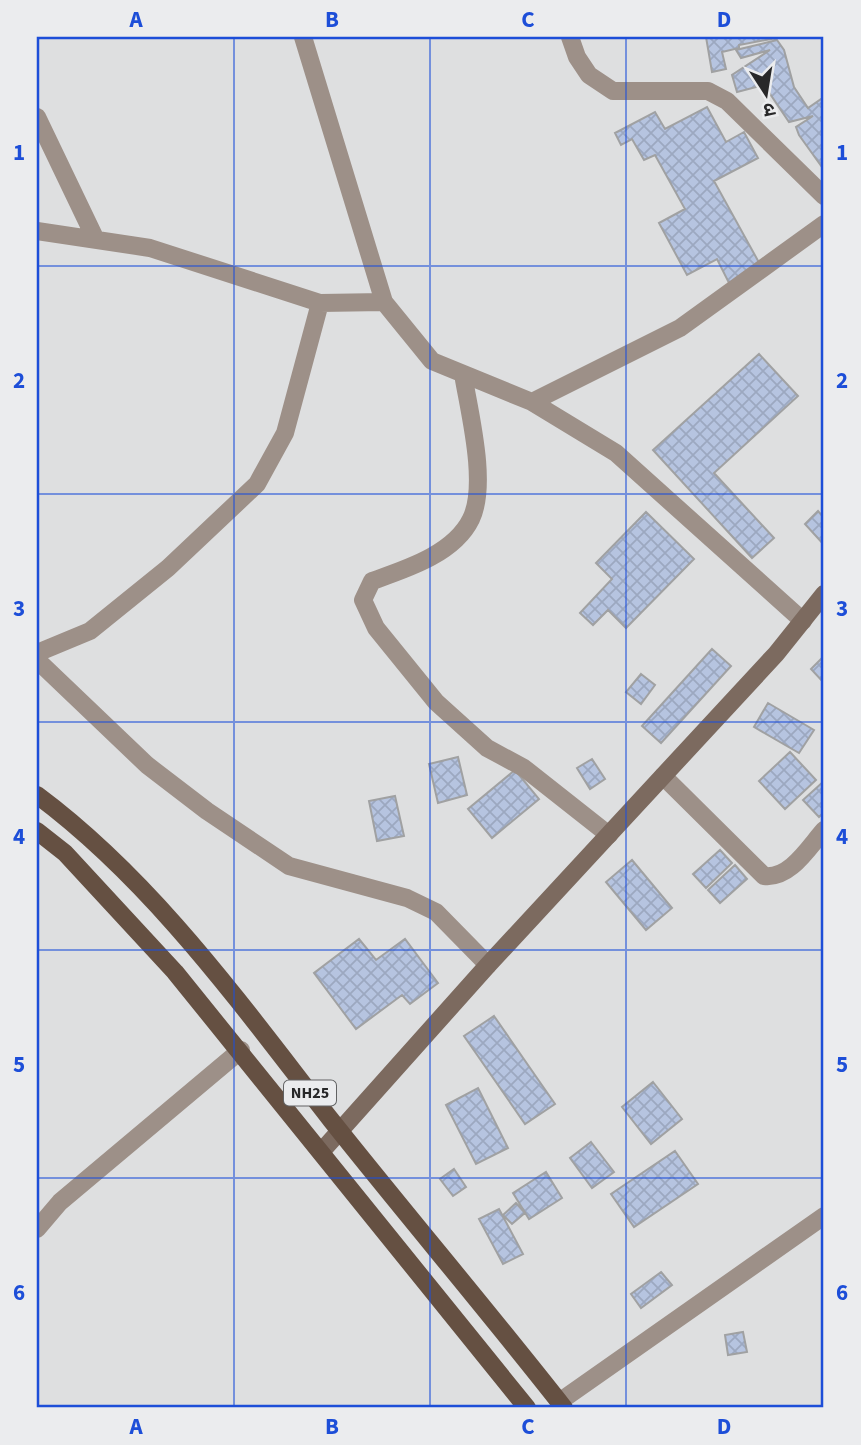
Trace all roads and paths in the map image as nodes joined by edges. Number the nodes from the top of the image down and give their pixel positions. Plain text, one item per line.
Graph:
1 (303, 37) edge
2 (570, 37) edge
3 (37, 117) edge
4 (824, 196) edge
5 (824, 224) edge
6 (37, 231) edge
7 (95, 238) junction
8 (384, 302) junction
9 (320, 303) junction
10 (463, 373) junction
11 (532, 402) junction
12 (824, 594) edge
13 (803, 621) junction
14 (37, 653) edge
15 (37, 660) edge
16 (663, 776) junction
17 (37, 795) edge
18 (824, 830) edge
19 (37, 831) edge
20 (609, 835) junction
21 (488, 965) junction
22 (241, 1050) junction
23 (340, 1130) junction
24 (321, 1152) junction
25 (824, 1216) edge
26 (37, 1228) edge
27 (562, 1405) edge
28 (527, 1408) edge

1 - 8 street
2 - 4 street
3 - 7 street
5 - 11 street
6 - 7 street
7 - 9 street
8 - 9 street
8 - 10 street
9 - 14 street
10 - 11 street
10 - 20 street
11 - 13 street
12 - 13 street
13 - 16 street
15 - 21 street
16 - 18 street
16 - 20 street
17 - 23 main road, NH25
19 - 22 main road, NH25
20 - 21 street
21 - 23 street
22 - 24 main road, NH25
22 - 26 street
23 - 24 street
23 - 27 main road, NH25
24 - 28 main road, NH25
25 - 27 street

